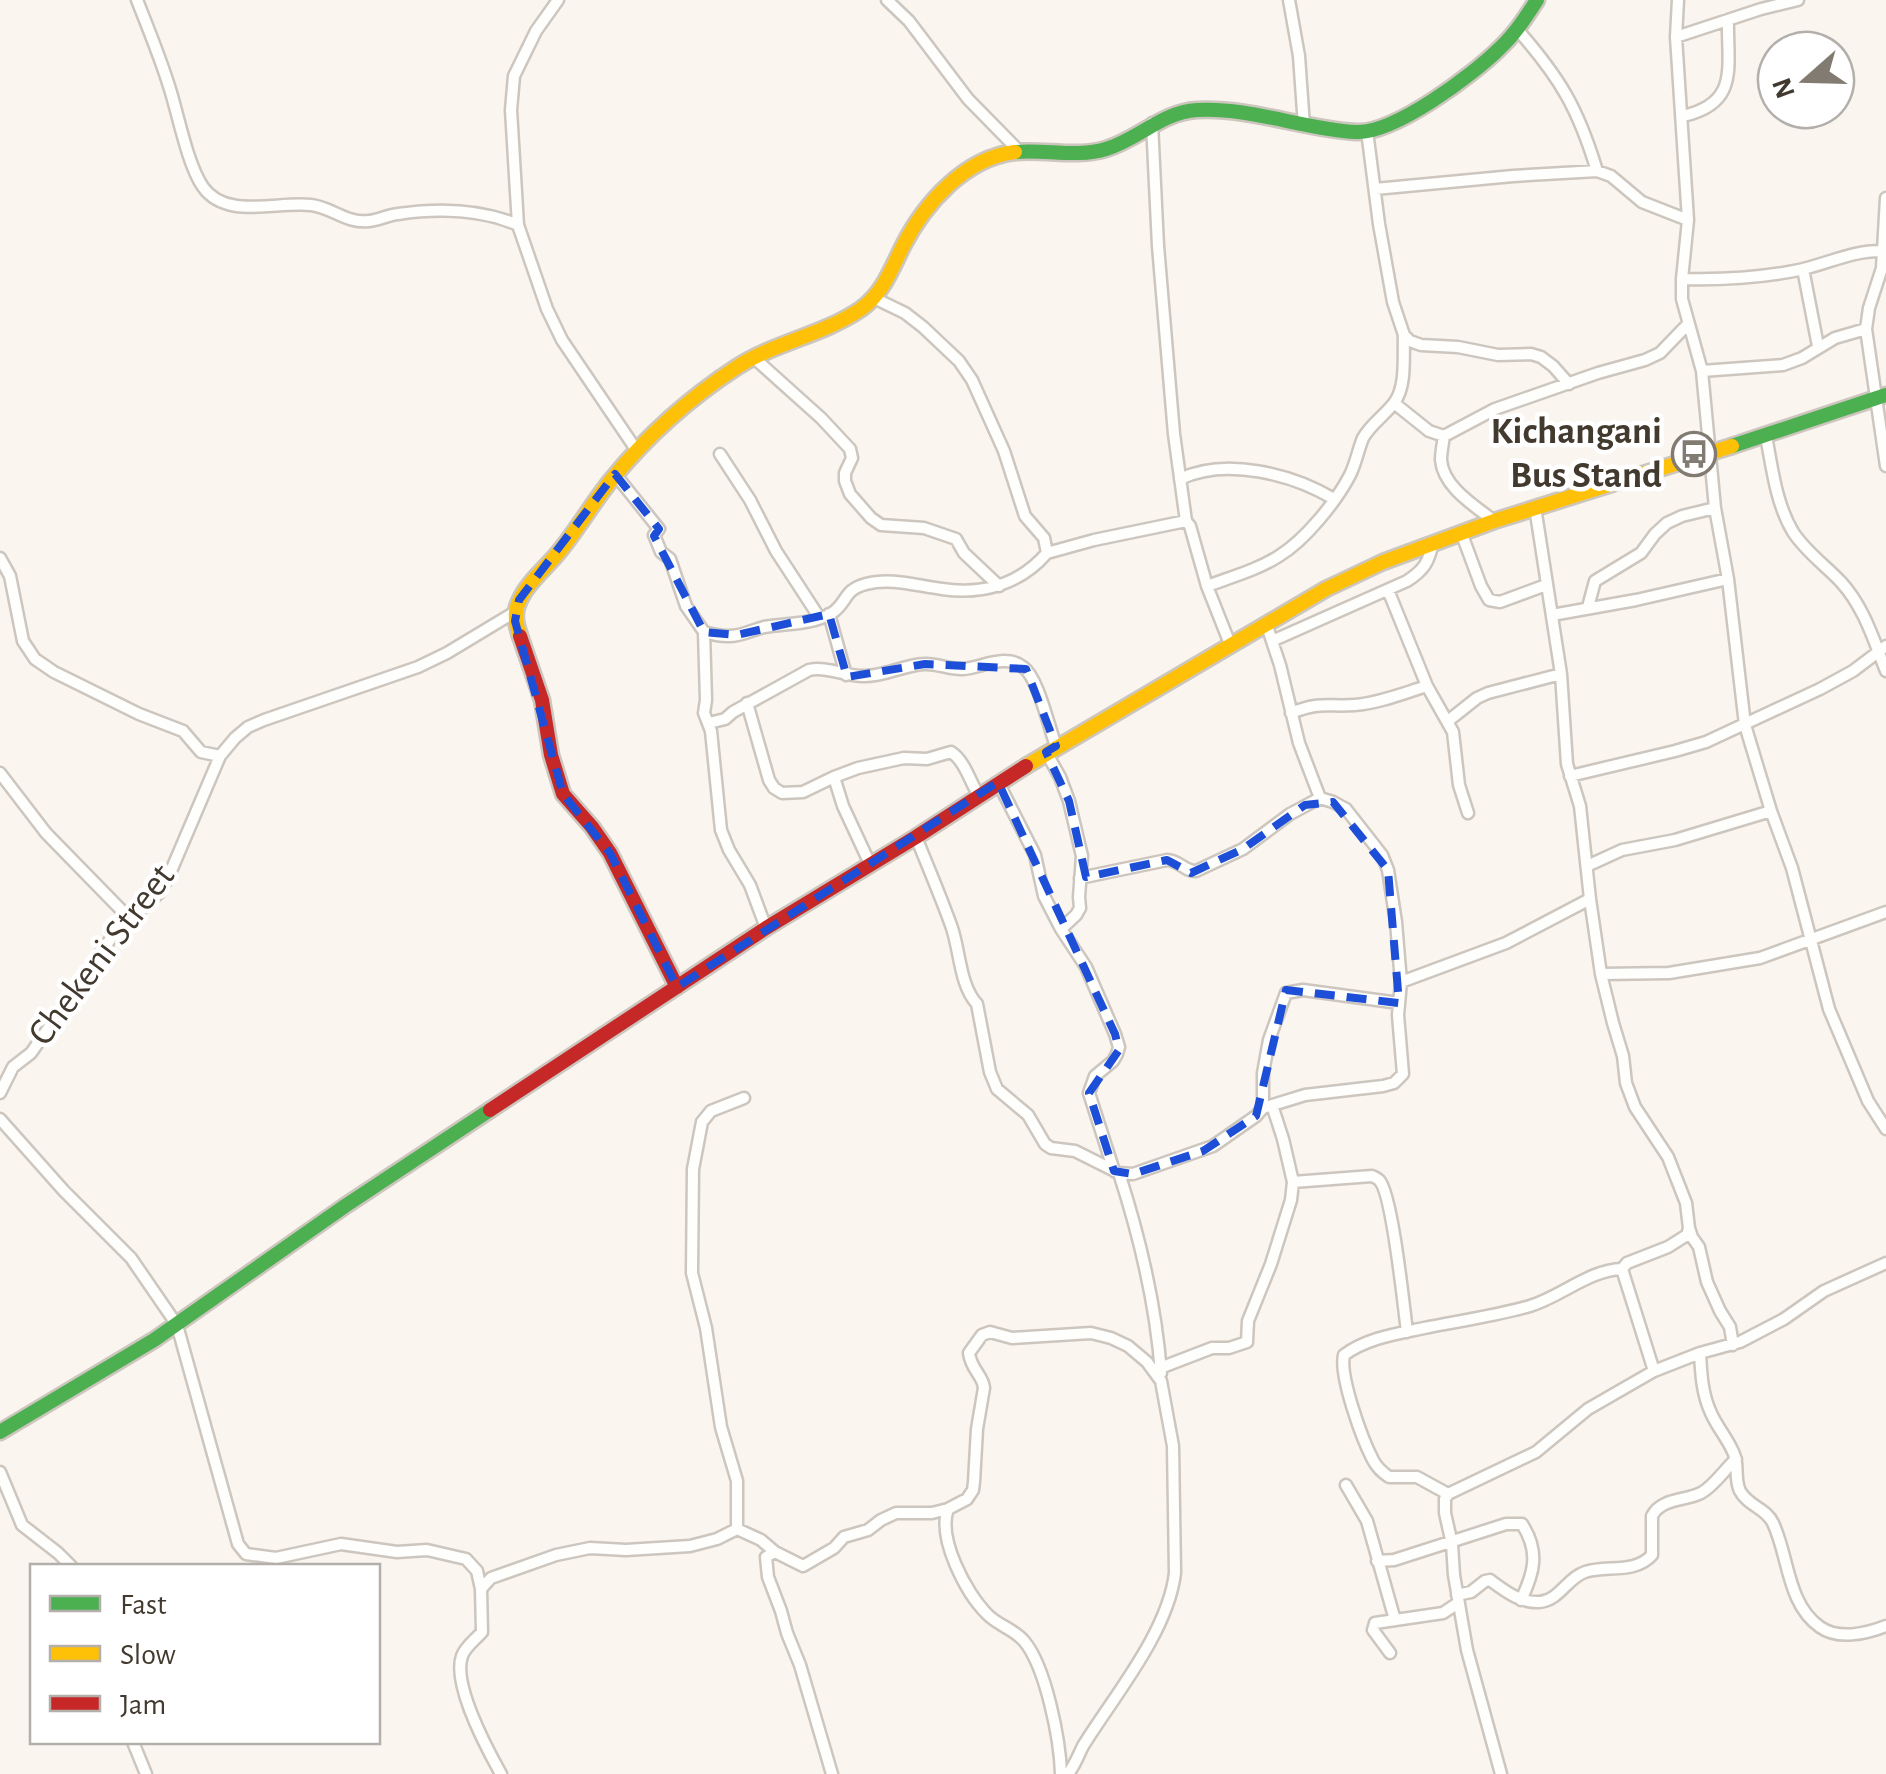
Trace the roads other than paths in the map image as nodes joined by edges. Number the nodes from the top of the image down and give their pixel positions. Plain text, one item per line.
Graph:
1 (137, 0) edge
2 (558, 0) edge
3 (887, 0) edge
4 (1289, 0) edge
5 (1537, 0) edge
6 (1678, 0) edge
7 (1798, 0) edge
8 (1728, 20) junction
9 (1517, 29) junction
10 (1676, 37) junction
11 (1683, 116) junction
12 (1152, 123) junction
13 (1304, 126) junction
14 (1367, 132) junction
15 (1018, 150) junction
16 (1597, 171) junction
17 (1374, 189) junction
18 (1886, 198) edge
19 (1688, 220) junction
20 (518, 225) junction
21 (1883, 251) junction
22 (1884, 266) edge
23 (1803, 269) junction
24 (1682, 279) junction
25 (874, 298) junction
26 (1688, 324) junction
27 (1866, 329) junction
28 (1404, 335) junction
29 (1818, 346) junction
30 (753, 357) junction
31 (1702, 372) junction
32 (1569, 384) junction
33 (1882, 396) edge
34 (1394, 403) junction
35 (1444, 436) junction
36 (1766, 436) junction
37 (637, 452) junction
38 (720, 454) dead end
39 (1710, 454) junction
40 (1886, 466) edge
41 (615, 474) junction
42 (1180, 479) junction
43 (1334, 499) junction
44 (1534, 507) junction
45 (1715, 508) junction
46 (1494, 520) junction
47 (1186, 521) junction
48 (1462, 532) junction
49 (1432, 542) junction
50 (1047, 553) junction
51 (0, 558) edge
52 (1728, 579) junction
53 (1546, 584) junction
54 (1000, 586) junction
55 (1207, 586) junction
56 (1388, 590) junction
57 (1588, 607) junction
58 (515, 612) junction
59 (1552, 614) junction
60 (824, 616) junction
61 (1266, 623) junction
62 (704, 632) junction
63 (1272, 641) junction
64 (1230, 644) junction
65 (1882, 649) edge
66 (1886, 672) edge
67 (1561, 674) junction
68 (846, 676) junction
69 (1426, 686) junction
70 (747, 703) junction
71 (1291, 713) junction
72 (1448, 721) junction
73 (709, 723) junction
74 (1744, 725) junction
75 (1051, 749) junction
76 (220, 756) junction
77 (0, 774) edge
78 (1570, 776) junction
79 (834, 777) junction
80 (998, 782) junction
81 (979, 796) junction
82 (1320, 798) junction
83 (1771, 810) junction
84 (1468, 813) dead end
85 (916, 837) junction
86 (870, 864) junction
87 (1587, 866) junction
88 (1080, 878) junction
89 (1590, 898) junction
90 (1886, 912) edge
91 (130, 920) junction
92 (766, 928) junction
93 (1062, 929) junction
94 (1810, 941) junction
95 (1601, 974) junction
96 (1401, 982) junction
97 (678, 987) junction
98 (1398, 1003) junction
99 (0, 1092) edge
100 (744, 1098) dead end
101 (1267, 1107) junction
102 (0, 1120) edge
103 (1886, 1129) edge
104 (1116, 1172) junction
105 (1293, 1182) junction
106 (1689, 1228) junction
107 (1886, 1263) edge
108 (1622, 1269) junction
109 (177, 1324) junction
110 (1407, 1332) junction
111 (1733, 1345) junction
112 (1700, 1353) junction
113 (1160, 1368) junction
114 (1654, 1371) junction
115 (1161, 1382) junction
116 (0, 1432) edge
117 (1736, 1458) junction
118 (0, 1472) edge
119 (1346, 1484) dead end
120 (1448, 1494) junction
121 (948, 1509) junction
122 (738, 1530) junction
123 (1452, 1544) junction
124 (774, 1552) junction
125 (1377, 1562) junction
126 (69, 1564) edge
127 (481, 1589) junction
128 (1458, 1599) junction
129 (1521, 1600) junction
130 (1395, 1620) junction
131 (1886, 1626) edge
132 (1390, 1653) dead end
133 (134, 1744) edge
134 (146, 1774) edge
135 (501, 1774) edge
136 (832, 1774) edge
137 (1060, 1774) edge
138 (1068, 1774) edge
139 (1501, 1774) edge

1 - 20 street
2 - 20 street
3 - 15 street
4 - 13 street
5 - 9 street
6 - 10 street
7 - 8 street
8 - 10 street
8 - 11 street
9 - 14 street
9 - 16 street
10 - 11 street
11 - 19 street
12 - 13 street
12 - 15 street
12 - 42 street
13 - 14 street
14 - 17 street
15 - 25 street
16 - 17 street
16 - 19 street
17 - 28 street
18 - 21 street
19 - 24 street
20 - 37 street
21 - 22 street
21 - 23 street
22 - 27 street
23 - 24 street
23 - 29 street
24 - 26 street
25 - 30 street
25 - 50 street
26 - 31 street
26 - 32 street
27 - 29 street
27 - 33 street
28 - 32 street
28 - 34 street
29 - 31 street
30 - 37 street
30 - 54 street
31 - 39 street
32 - 35 street
33 - 36 street
33 - 40 street
34 - 35 street
34 - 43 street
35 - 46 street
36 - 39 street
36 - 65 street
37 - 41 street
38 - 60 street
39 - 44 street
39 - 45 street
41 - 58 street
41 - 62 street
42 - 43 street
42 - 47 street
43 - 55 street
44 - 46 street
44 - 53 street
45 - 52 street
45 - 57 street
46 - 48 street
47 - 50 street
47 - 55 street
48 - 49 street
48 - 53 street
49 - 56 street
49 - 61 street
50 - 54 street
51 - 76 street
52 - 57 street
52 - 74 street
53 - 59 street
54 - 60 street
55 - 64 street
56 - 63 street
56 - 69 street
57 - 59 street
58 - 76 street
58 - 97 street
59 - 67 street
60 - 62 street
60 - 68 street
61 - 63 street
61 - 64 street
62 - 73 street
63 - 71 street
64 - 75 street
65 - 66 street
65 - 74 street
67 - 72 street
67 - 78 street
68 - 70 street
68 - 75 street
69 - 71 street
69 - 72 street
70 - 73 street
70 - 79 street
71 - 82 street
72 - 84 street
73 - 92 street
74 - 78 street
74 - 83 street
75 - 80 street
75 - 88 street
76 - 91 street, Chekeni Street
77 - 91 street
78 - 87 street
79 - 81 street
79 - 86 street
80 - 81 street
80 - 93 street
81 - 85 street
82 - 88 street
82 - 96 street
83 - 87 street
83 - 94 street
85 - 86 street
85 - 104 street
86 - 92 street
87 - 89 street
88 - 93 street
89 - 95 street
89 - 96 street
90 - 94 street
91 - 99 street, Chekeni Street
92 - 97 street
93 - 104 street
94 - 95 street
94 - 103 street
95 - 106 street
96 - 98 street
97 - 109 street
98 - 101 street
98 - 101 street
100 - 122 street
101 - 104 street
101 - 105 street
102 - 109 street
104 - 113 street
105 - 110 street
105 - 113 street
106 - 108 street
106 - 111 street
107 - 111 street
108 - 110 street
108 - 114 street
109 - 116 street
109 - 127 street
110 - 120 street
111 - 112 street
112 - 114 street
112 - 117 street
113 - 115 street
114 - 120 street
115 - 121 street
115 - 138 street
117 - 129 street
117 - 131 street
118 - 126 street
119 - 125 street
120 - 123 street
121 - 124 street
121 - 137 street
122 - 124 street
122 - 127 street
123 - 125 street
123 - 128 street
123 - 129 street
124 - 136 street
125 - 130 street
127 - 135 street
128 - 129 street
128 - 130 street
128 - 139 street
130 - 132 street
133 - 134 street

